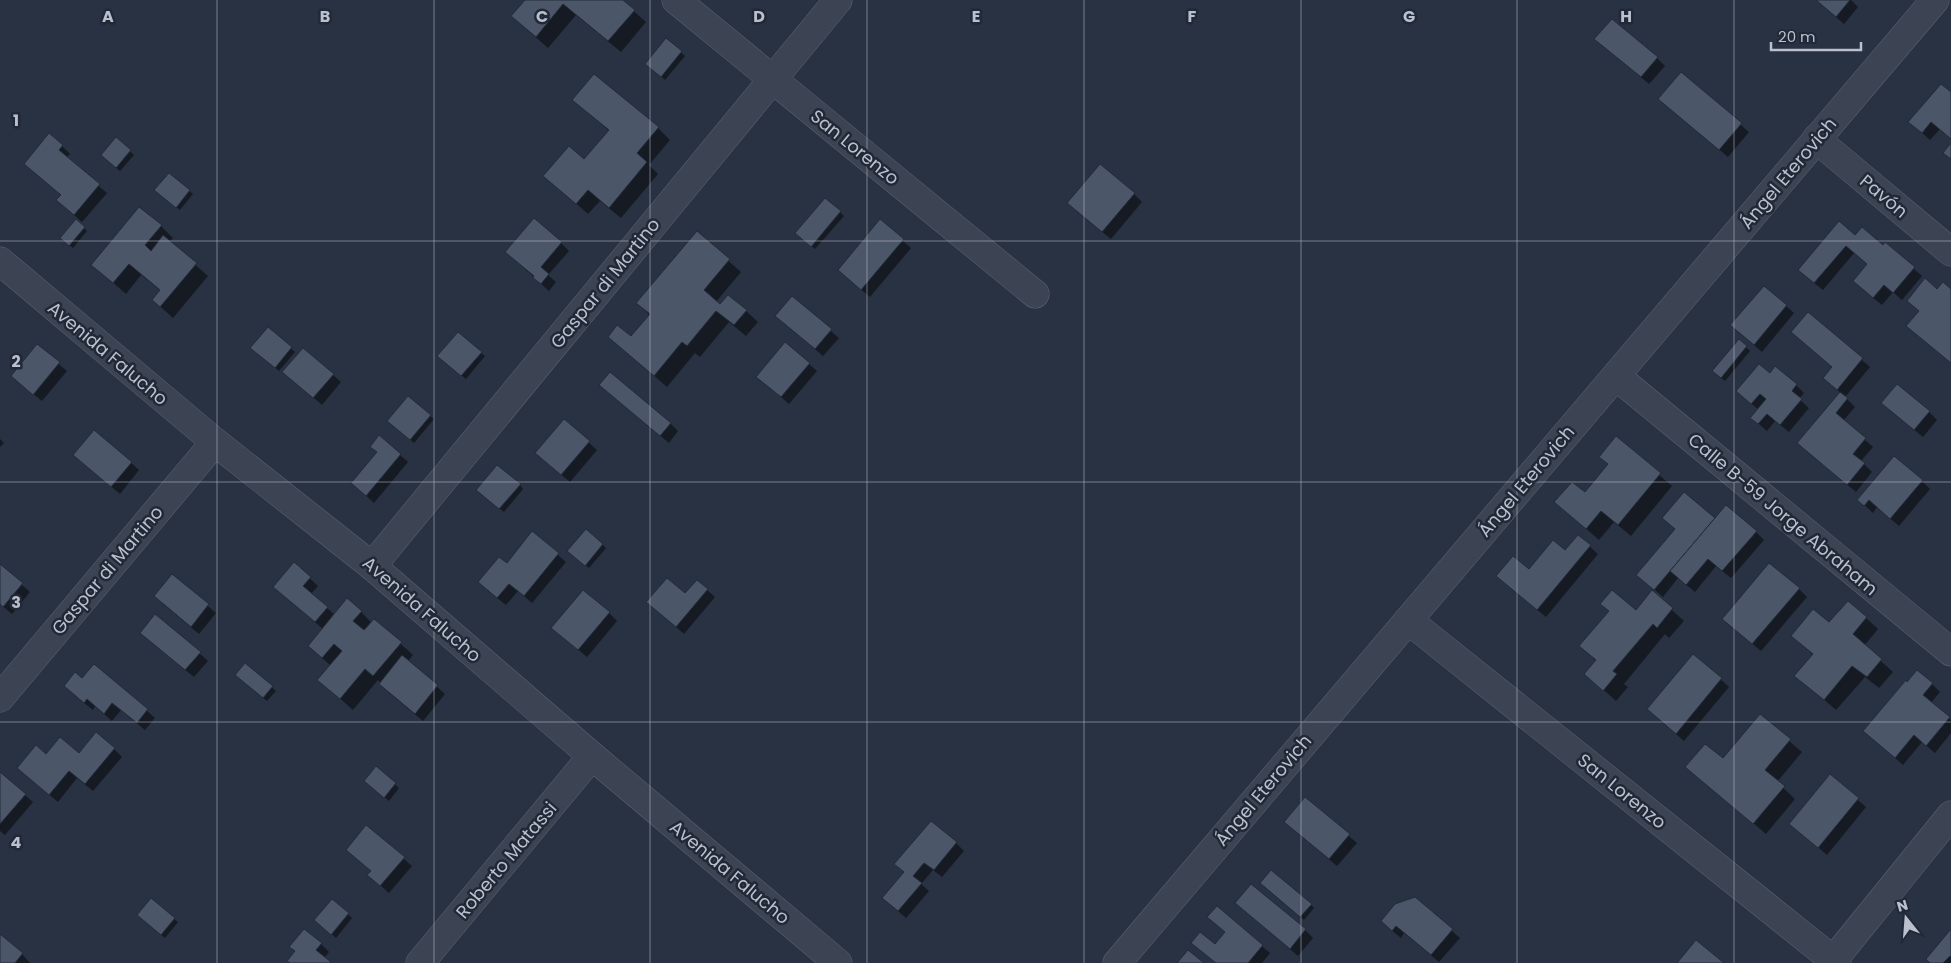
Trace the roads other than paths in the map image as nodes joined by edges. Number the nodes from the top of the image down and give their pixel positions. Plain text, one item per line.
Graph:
1 (676, 0) edge
2 (838, 0) edge
3 (1935, 0) edge
4 (772, 79) junction
5 (1816, 139) junction
6 (1951, 252) edge
7 (0, 261) edge
8 (1035, 294) dead end
9 (1616, 376) junction
10 (215, 442) junction
11 (372, 566) junction
12 (1408, 620) junction
13 (1951, 652) edge
14 (0, 698) edge
15 (592, 756) junction
16 (1951, 816) edge
17 (1834, 962) edge
18 (420, 963) edge
19 (838, 963) edge
20 (1116, 963) edge

1 - 4 street, San Lorenzo
2 - 4 street, Gaspar di Martino
3 - 5 street, Ángel Eterovich
4 - 8 street, San Lorenzo
4 - 11 street, Gaspar di Martino
5 - 6 street, Pavón
5 - 9 street, Ángel Eterovich
7 - 10 street, Avenida Falucho
9 - 12 street, Ángel Eterovich
9 - 13 street, Calle B-59 Jorge Abraham
10 - 11 street, Avenida Falucho
10 - 14 street, Gaspar di Martino
11 - 15 street, Avenida Falucho
12 - 17 street, San Lorenzo
12 - 20 street, Ángel Eterovich
15 - 18 street, Roberto Matassi
15 - 19 street, Avenida Falucho
16 - 17 street

